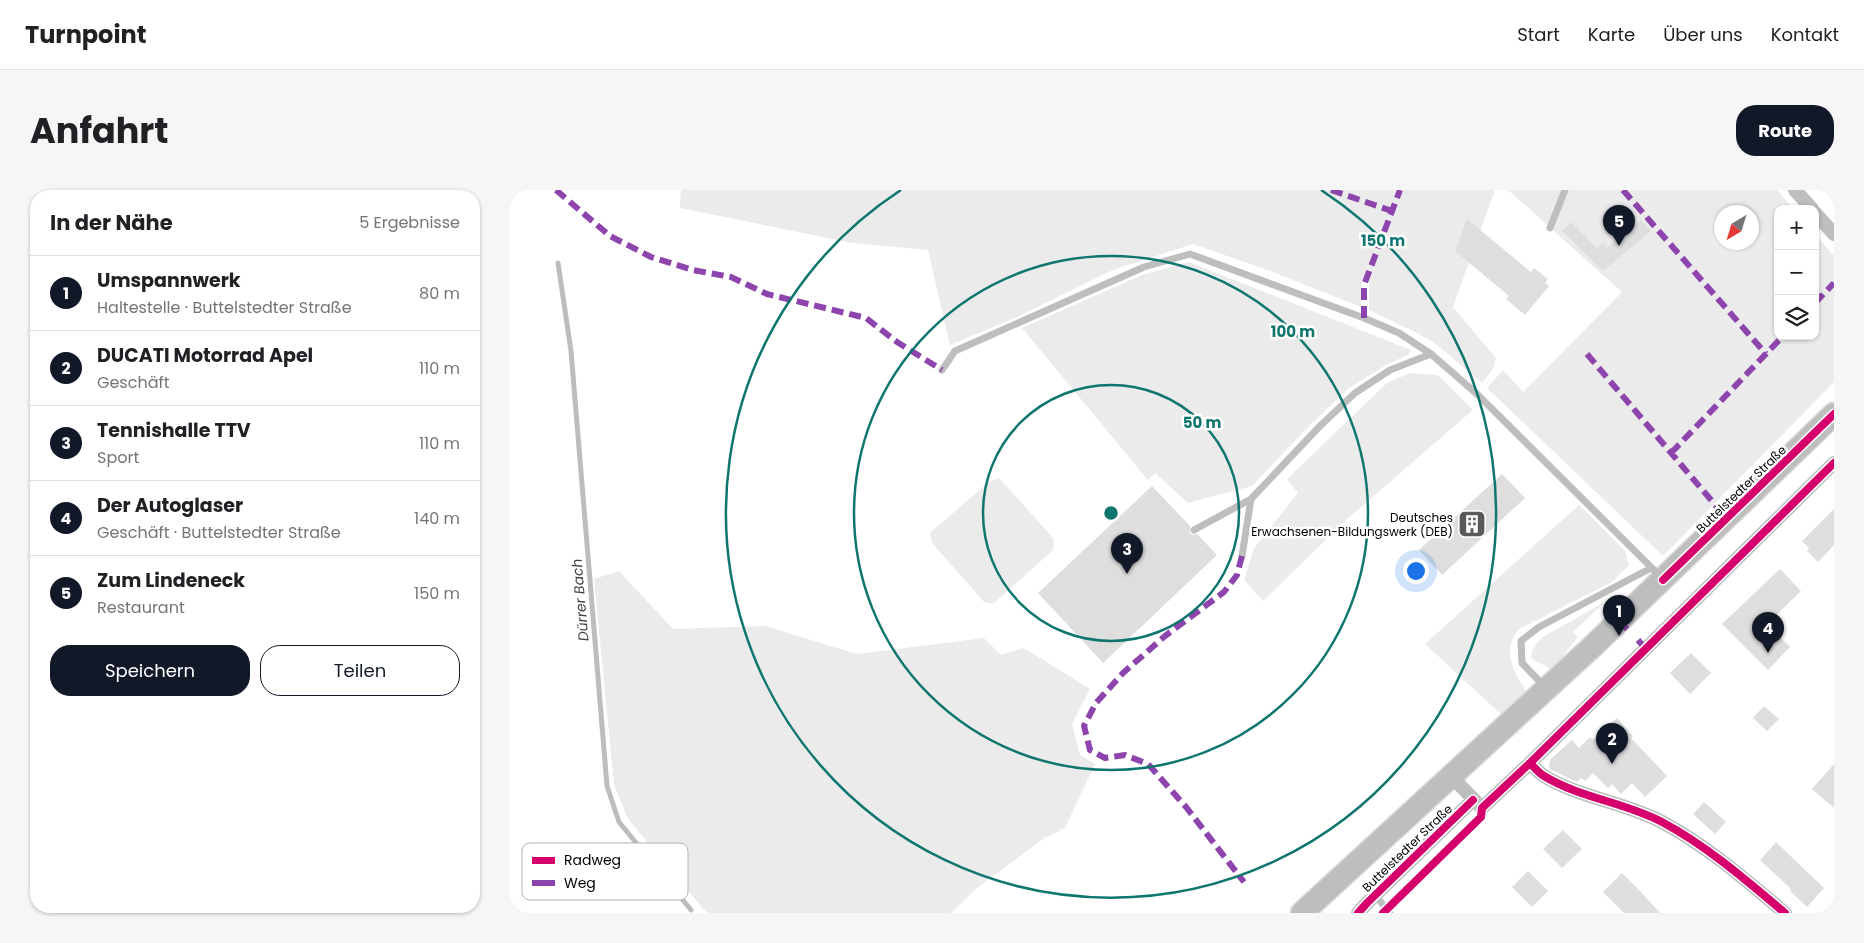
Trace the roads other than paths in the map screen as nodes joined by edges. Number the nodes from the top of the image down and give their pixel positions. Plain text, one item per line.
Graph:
1 (1565, 190) edge
2 (1795, 190) edge
3 (1808, 205) edge
4 (1819, 217) edge
5 (1550, 228) dead end
6 (1834, 234) edge
7 (1431, 354) junction
8 (942, 370) dead end
9 (1834, 414) edge
10 (1834, 463) edge
11 (1251, 499) junction
12 (1194, 530) dead end
13 (1242, 556) dead end
14 (1657, 574) junction
15 (1546, 688) junction
16 (1530, 763) junction
17 (1451, 776) junction
18 (1473, 800) junction
19 (1375, 895) junction
20 (1302, 913) edge
21 (1358, 913) edge
22 (1390, 913) edge
23 (1785, 913) edge

1 - 5 lane
2 - 3 street
4 - 6 street
7 - 8 lane
7 - 11 lane
7 - 14 lane
9 - 14 main road, Buttelstedter Straße
10 - 16 street
11 - 12 lane
11 - 13 lane
14 - 15 main road, Buttelstedter Straße
14 - 15 lane
15 - 17 main road, Buttelstedter Straße
16 - 18 street
16 - 23 street
17 - 18 street
17 - 20 main road, Buttelstedter Straße
18 - 19 street, Buttelstedter Straße
19 - 21 street, Buttelstedter Straße
19 - 22 lane

